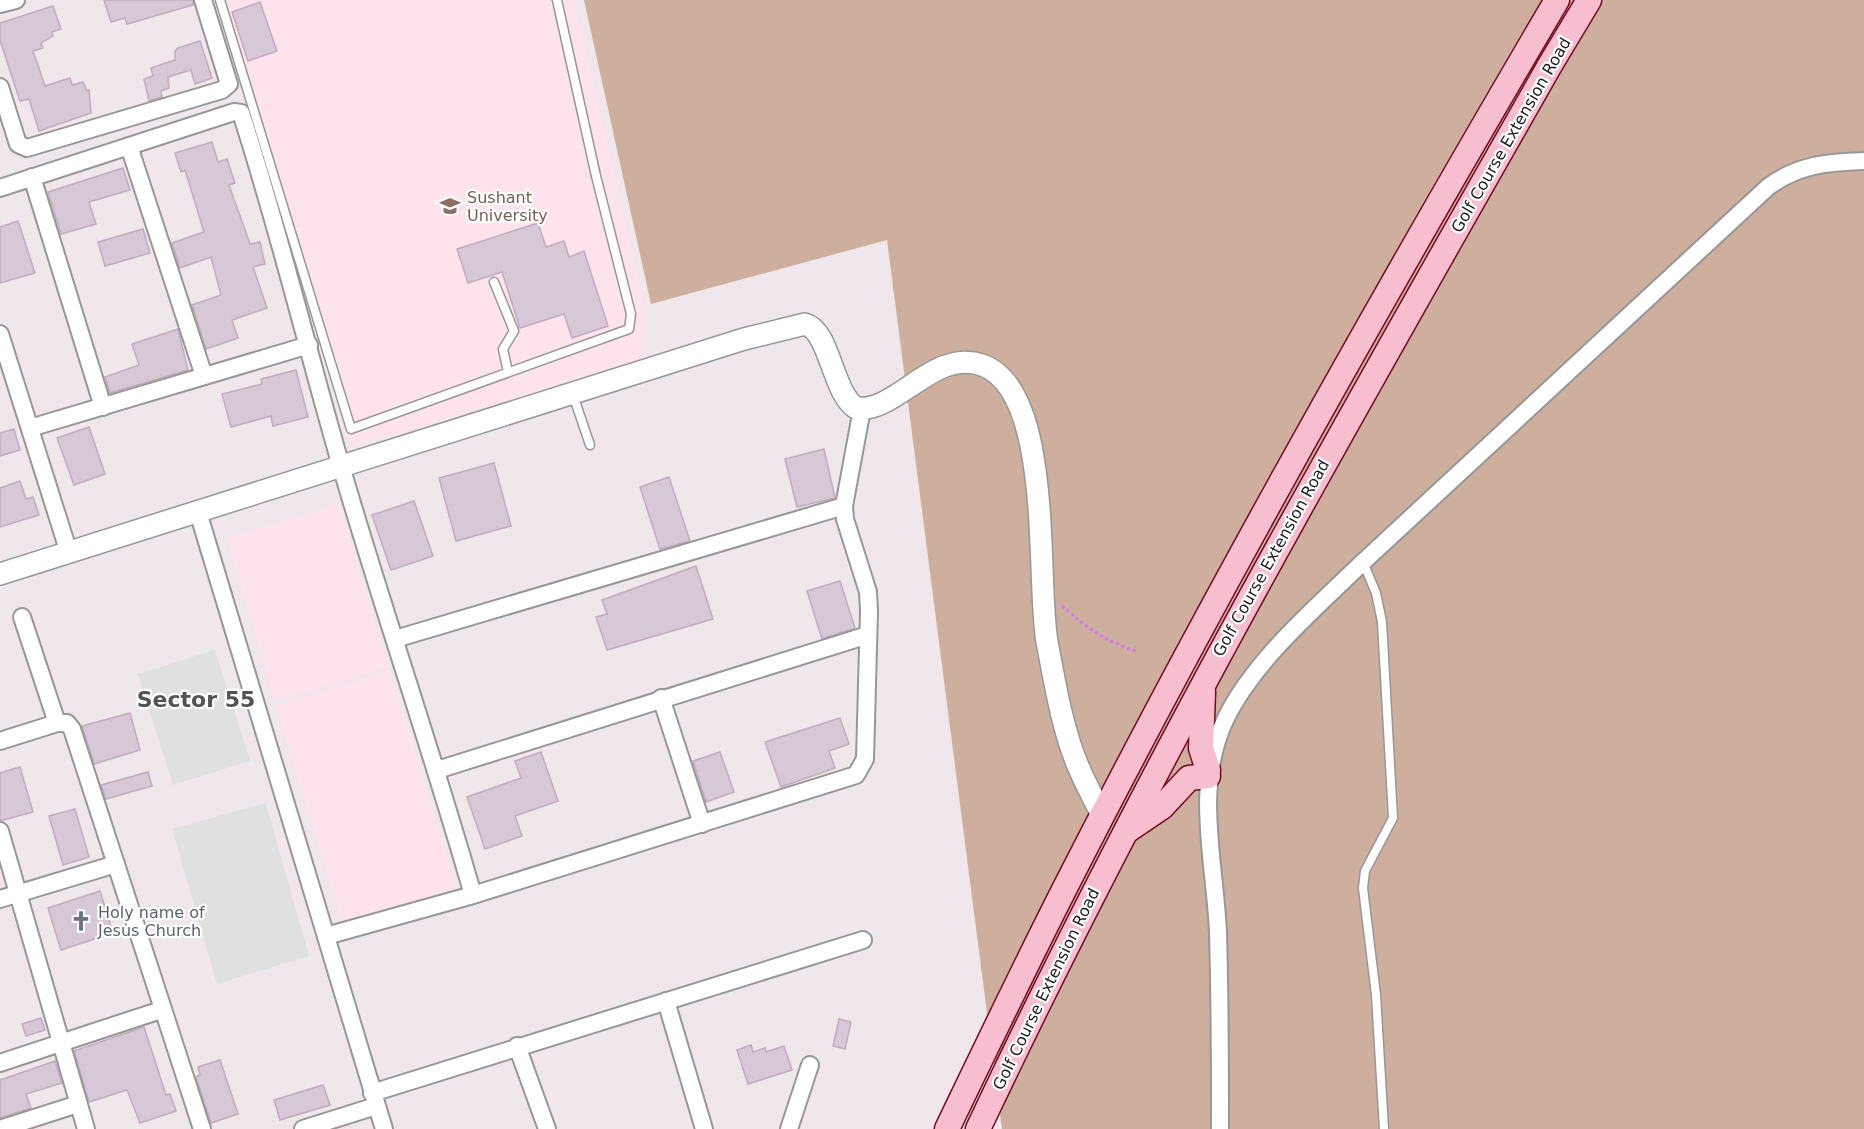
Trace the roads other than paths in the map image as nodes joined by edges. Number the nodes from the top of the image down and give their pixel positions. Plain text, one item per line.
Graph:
1 (16, 0) edge
2 (203, 0) edge
3 (220, 0) edge
4 (557, 0) edge
5 (1557, 0) edge
6 (1589, 0) edge
7 (0, 4) edge
8 (0, 87) edge
9 (136, 115) junction
10 (113, 122) junction
11 (132, 145) junction
12 (1864, 161) edge
13 (32, 177) junction
14 (0, 188) edge
15 (494, 282) dead end
16 (0, 334) edge
17 (309, 345) junction
18 (508, 372) junction
19 (204, 376) junction
20 (573, 394) junction
21 (103, 407) junction
22 (862, 409) junction
23 (30, 428) junction
24 (590, 445) dead end
25 (341, 466) junction
26 (844, 506) junction
27 (198, 512) junction
28 (69, 552) junction
29 (1363, 562) junction
30 (0, 574) edge
31 (1220, 596) junction
32 (1243, 609) junction
33 (22, 617) dead end
34 (868, 635) junction
35 (395, 639) junction
36 (1204, 680) junction
37 (661, 698) junction
38 (57, 723) junction
39 (0, 741) edge
40 (437, 770) junction
41 (1208, 773) junction
42 (1102, 815) junction
43 (702, 824) junction
44 (0, 831) edge
45 (1125, 832) junction
46 (116, 864) junction
47 (19, 893) junction
48 (473, 895) junction
49 (0, 899) edge
50 (326, 936) junction
51 (863, 940) dead end
52 (666, 1001) junction
53 (161, 1010) junction
54 (1003, 1014) junction
55 (1027, 1026) junction
56 (61, 1044) junction
57 (517, 1046) junction
58 (0, 1063) edge
59 (810, 1065) dead end
60 (374, 1100) junction
61 (78, 1104) junction
62 (11, 1127) edge
63 (86, 1129) edge
64 (202, 1129) edge
65 (303, 1129) edge
66 (384, 1129) edge
67 (547, 1129) edge
68 (704, 1129) edge
69 (789, 1129) edge
70 (947, 1129) edge
71 (978, 1129) edge
72 (1220, 1129) edge
73 (1384, 1129) edge

1 - 7 street
2 - 9 street
3 - 18 lane
4 - 18 lane
5 - 31 main road, Golf Course Extension Road
6 - 32 main road, Golf Course Extension Road
8 - 10 street
9 - 10 street
9 - 11 street
10 - 11 street
11 - 13 street
11 - 17 street
11 - 19 street
12 - 29 street
13 - 14 street
13 - 21 street
15 - 18 lane
16 - 23 street
17 - 19 street
17 - 25 street
19 - 21 street
20 - 22 street
20 - 24 lane
20 - 25 street
21 - 23 street
22 - 26 street
22 - 42 street
23 - 28 street
25 - 27 street
25 - 35 street
26 - 34 street
26 - 35 street
27 - 28 street
27 - 50 street
28 - 30 street
29 - 41 street
29 - 73 lane
31 - 32 main road
31 - 42 main road, Golf Course Extension Road
32 - 36 main road, Golf Course Extension Road
33 - 38 street
34 - 37 street
34 - 43 street
35 - 40 street
36 - 41 main road
36 - 45 main road, Golf Course Extension Road
37 - 40 street
37 - 43 street
38 - 39 street
38 - 46 street
40 - 48 street
41 - 45 main road
41 - 72 street
42 - 54 main road, Golf Course Extension Road
43 - 48 street
44 - 47 street
45 - 55 main road, Golf Course Extension Road
46 - 47 street
46 - 53 street
47 - 49 street
47 - 56 street
48 - 50 street
50 - 60 street
51 - 52 street
52 - 57 street
52 - 68 street
53 - 56 street
53 - 64 street
54 - 55 main road
54 - 70 main road, Golf Course Extension Road
55 - 71 main road, Golf Course Extension Road
56 - 58 street
56 - 61 street
57 - 60 street
57 - 67 street
59 - 69 street
60 - 65 street
60 - 66 street
61 - 62 street
61 - 63 street

